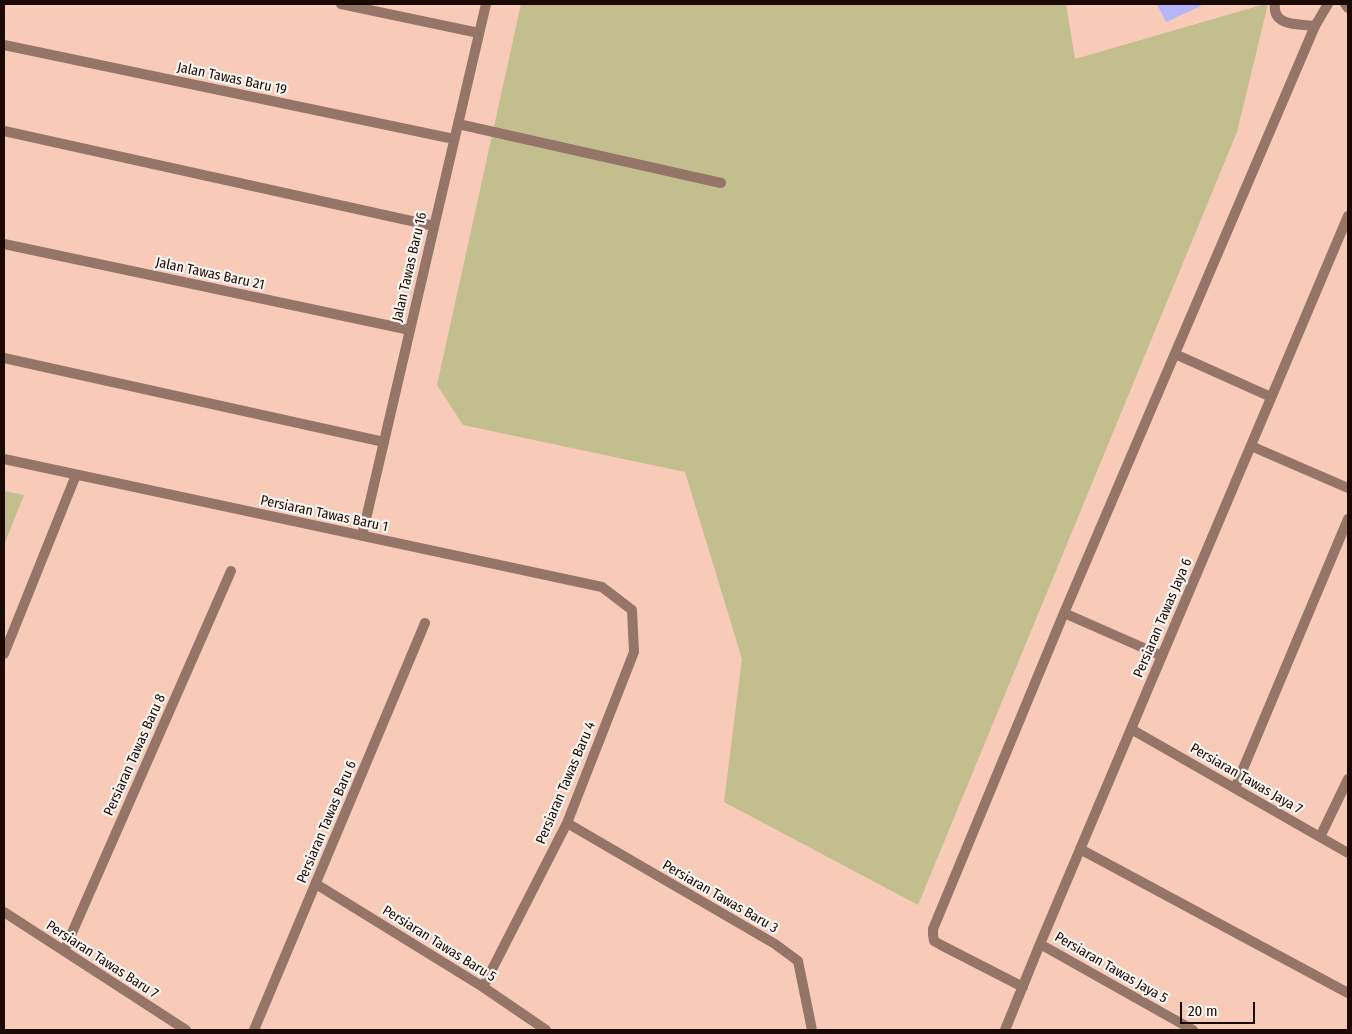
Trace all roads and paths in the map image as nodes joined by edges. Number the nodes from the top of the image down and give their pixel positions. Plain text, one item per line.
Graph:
1 (341, 4) edge
2 (486, 4) edge
3 (1276, 4) edge
4 (1328, 4) edge
5 (1345, 4) edge
6 (1348, 8) edge
7 (1315, 26) junction
8 (479, 33) junction
9 (4, 45) edge
10 (458, 124) junction
11 (4, 131) edge
12 (454, 139) junction
13 (721, 183) dead end
14 (1348, 216) edge
15 (434, 226) junction
16 (4, 244) edge
17 (410, 330) junction
18 (1175, 354) junction
19 (4, 358) edge
20 (1271, 398) junction
21 (384, 442) junction
22 (1251, 446) junction
23 (4, 459) edge
24 (76, 475) junction
25 (1348, 488) edge
26 (1348, 519) edge
27 (1346, 531) edge
28 (362, 536) junction
29 (231, 571) dead end
30 (632, 610) joint
31 (1064, 613) junction
32 (425, 624) dead end
33 (4, 654) edge
34 (1162, 656) junction
35 (1131, 729) junction
36 (1348, 779) edge
37 (1235, 788) junction
38 (567, 823) junction
39 (1320, 837) junction
40 (1080, 849) junction
41 (1348, 853) edge
42 (316, 884) junction
43 (4, 912) edge
44 (1040, 944) junction
45 (64, 951) junction
46 (483, 987) junction
47 (1023, 987) junction
48 (1348, 993) edge
49 (186, 1030) edge
50 (254, 1030) edge
51 (546, 1030) edge
52 (812, 1030) edge
53 (1005, 1030) edge
54 (1193, 1030) edge

1 - 8 street
2 - 8 street, Jalan Tawas Baru 16
3 - 7 street
4 - 7 street
5 - 6 street
7 - 18 street
8 - 10 street, Jalan Tawas Baru 16
9 - 12 street, Jalan Tawas Baru 19
10 - 12 street, Jalan Tawas Baru 16
10 - 13 street
11 - 15 street
12 - 15 street, Jalan Tawas Baru 16
14 - 20 street, Persiaran Tawas Jaya 6
15 - 17 street, Jalan Tawas Baru 16
16 - 17 street, Jalan Tawas Baru 21
17 - 21 street, Jalan Tawas Baru 16
18 - 20 street
18 - 31 street
19 - 21 street
20 - 22 street, Persiaran Tawas Jaya 6
21 - 28 street, Jalan Tawas Baru 16
22 - 25 street
22 - 34 street, Persiaran Tawas Jaya 6
23 - 24 street, Persiaran Tawas Baru 1
24 - 28 street, Persiaran Tawas Baru 1
24 - 33 street
26 - 27 street
27 - 37 street
28 - 30 street, Persiaran Tawas Baru 1
29 - 45 street, Persiaran Tawas Baru 8
30 - 38 street, Persiaran Tawas Baru 4
31 - 34 street
31 - 47 street
32 - 42 street, Persiaran Tawas Baru 6
34 - 35 street, Persiaran Tawas Jaya 6
35 - 37 street, Persiaran Tawas Jaya 7
35 - 40 street, Persiaran Tawas Jaya 6
36 - 39 street
37 - 39 street, Persiaran Tawas Jaya 7
38 - 46 street, Persiaran Tawas Baru 4
38 - 52 street, Persiaran Tawas Baru 3
39 - 41 street, Persiaran Tawas Jaya 7
40 - 44 street, Persiaran Tawas Jaya 6
40 - 48 street
42 - 46 street, Persiaran Tawas Baru 5
42 - 50 street, Persiaran Tawas Baru 6
43 - 45 street, Persiaran Tawas Baru 7
44 - 47 street, Persiaran Tawas Jaya 6
44 - 54 street, Persiaran Tawas Jaya 5
45 - 49 street, Persiaran Tawas Baru 7
46 - 51 street, Persiaran Tawas Baru 5
47 - 53 street, Persiaran Tawas Jaya 6

